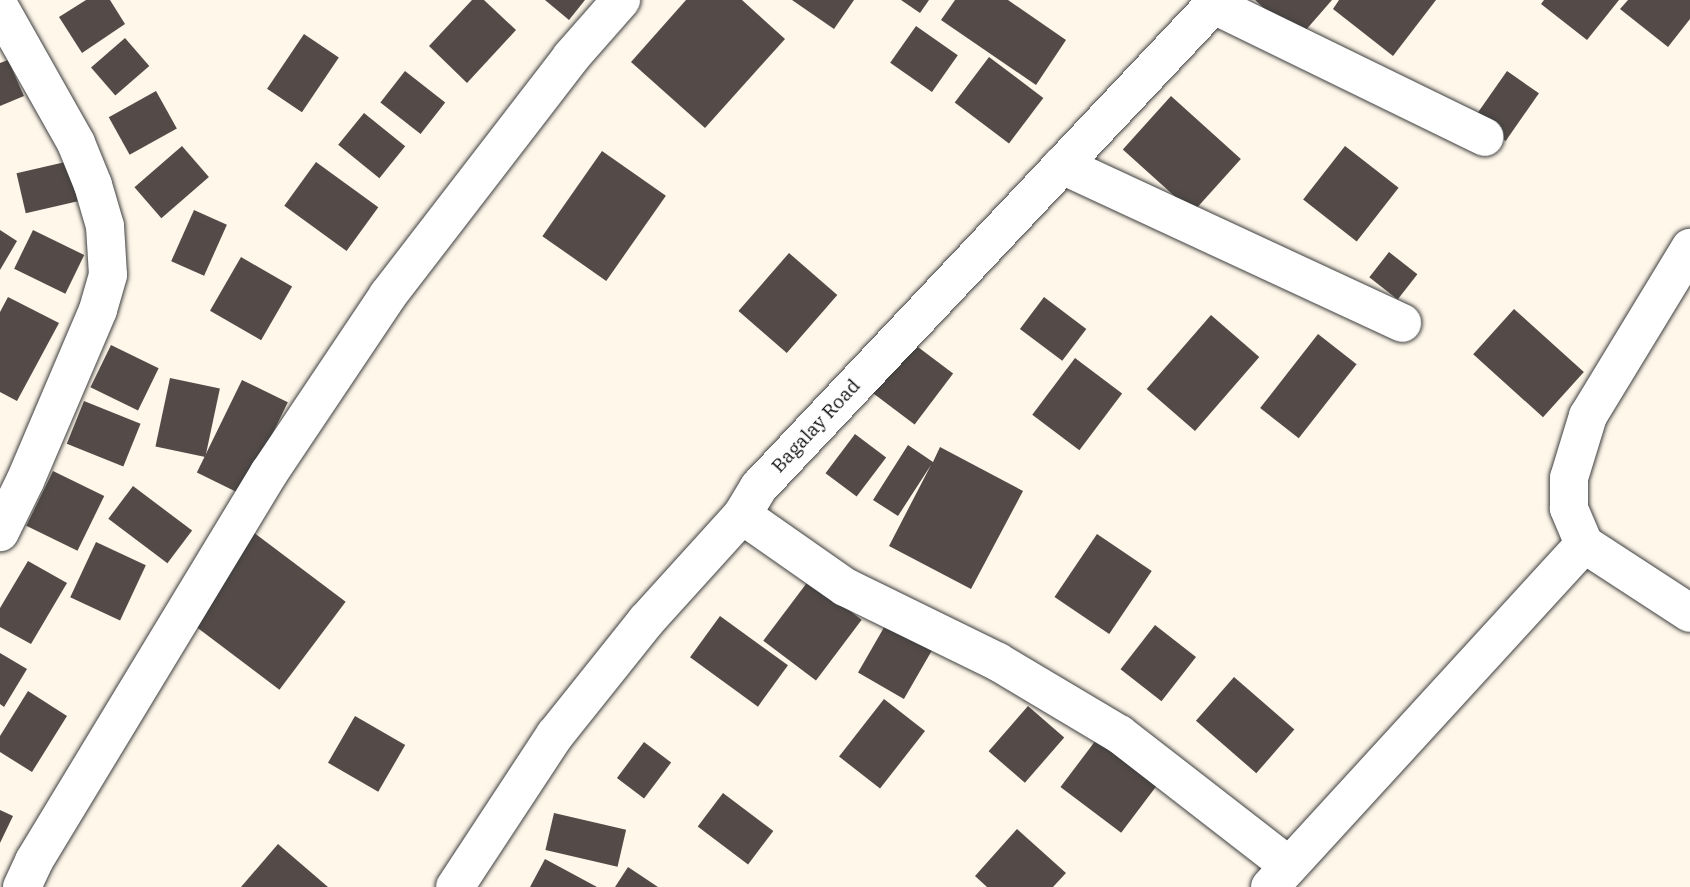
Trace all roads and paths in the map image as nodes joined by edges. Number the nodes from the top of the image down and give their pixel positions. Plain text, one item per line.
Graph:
1 (621, 0) edge
2 (1216, 2) edge
3 (0, 8) edge
4 (1485, 137) dead end
5 (1062, 164) junction
6 (1690, 248) edge
7 (1402, 323) dead end
8 (13, 473) edge
9 (742, 515) junction
10 (0, 531) edge
11 (1584, 544) junction
12 (1690, 613) edge
13 (1279, 876) edge
14 (22, 887) edge
15 (455, 887) edge

1 - 14 street
2 - 4 street
2 - 5 street, Bagalay Road
3 - 8 street
5 - 7 street
5 - 9 street, Bagalay Road
6 - 11 street
8 - 10 street
9 - 13 street
9 - 15 street, Bagalay Road
11 - 12 street
11 - 13 street

